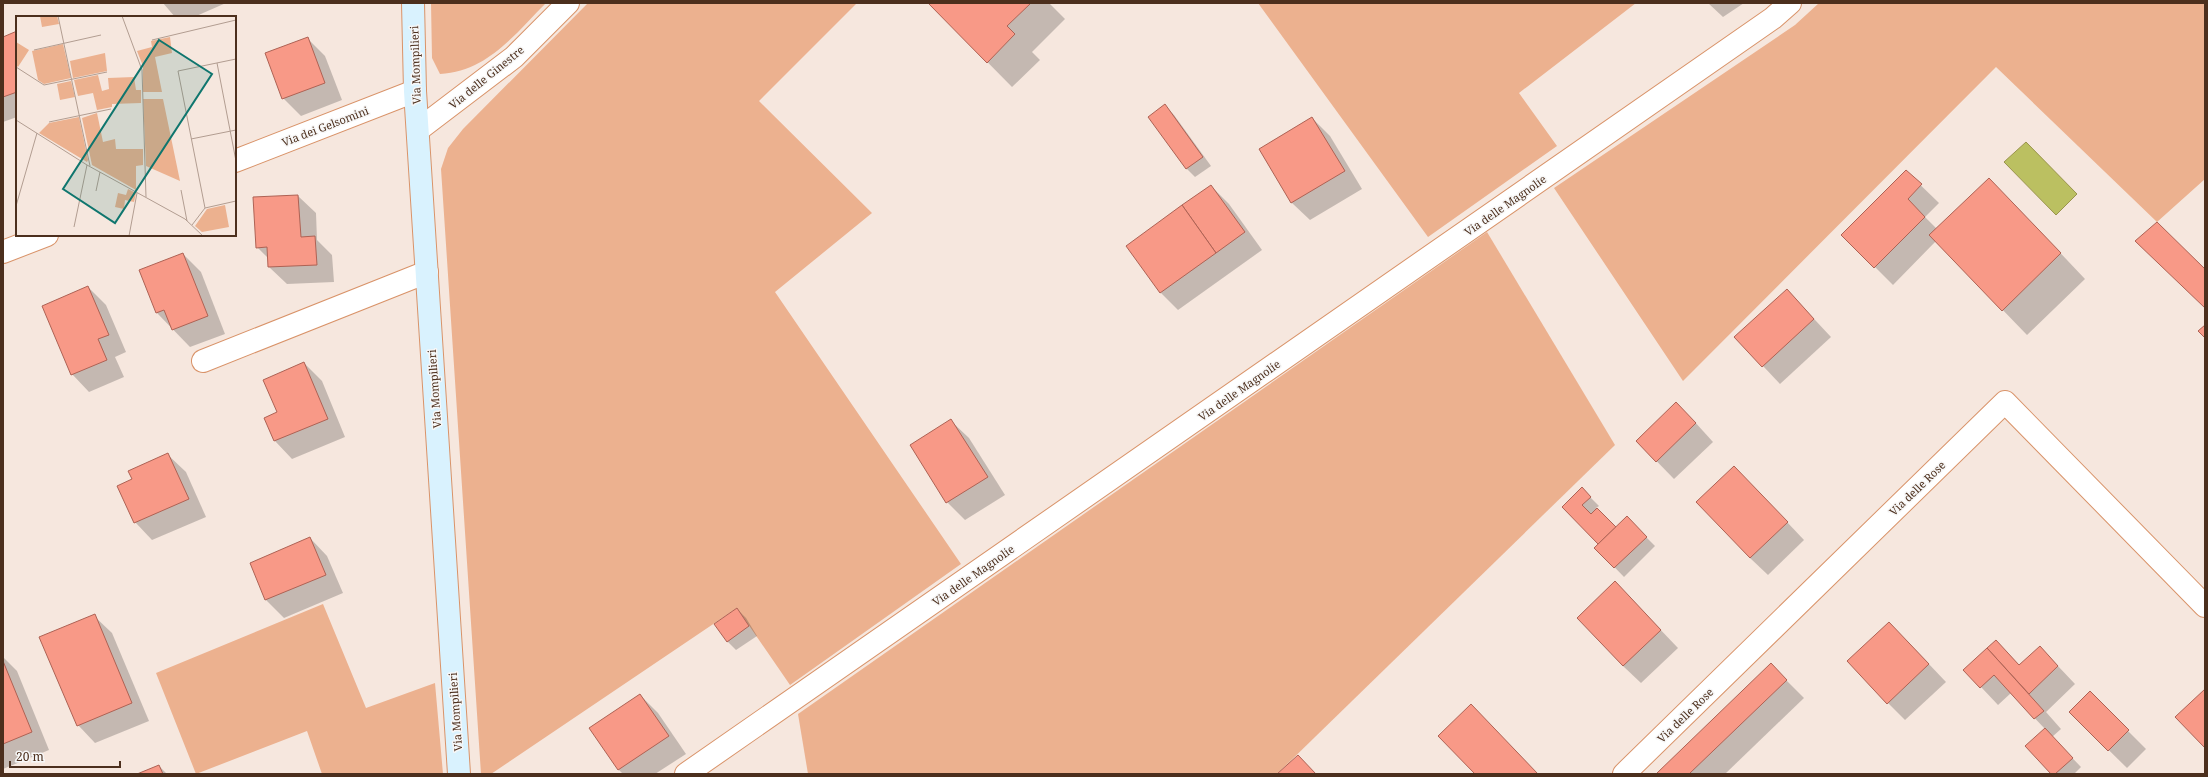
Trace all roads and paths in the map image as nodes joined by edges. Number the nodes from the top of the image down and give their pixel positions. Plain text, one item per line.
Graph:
1 (413, 3) edge
2 (568, 3) edge
3 (1790, 3) edge
4 (415, 90) junction
5 (418, 130) junction
6 (236, 161) edge
7 (44, 236) edge
8 (3, 252) edge
9 (427, 272) junction
10 (202, 361) dead end
11 (2205, 606) edge
12 (459, 774) edge
13 (686, 774) edge
14 (1624, 774) edge

1 - 4 street, Via Mompilieri
2 - 5 street, Via delle Ginestre
3 - 13 street, Via delle Magnolie
4 - 5 street, Via Mompilieri
4 - 6 street, Via dei Gelsomini
5 - 9 street, Via Mompilieri
7 - 8 street
9 - 10 street
9 - 12 street, Via Mompilieri
11 - 14 street, Via delle Rose

